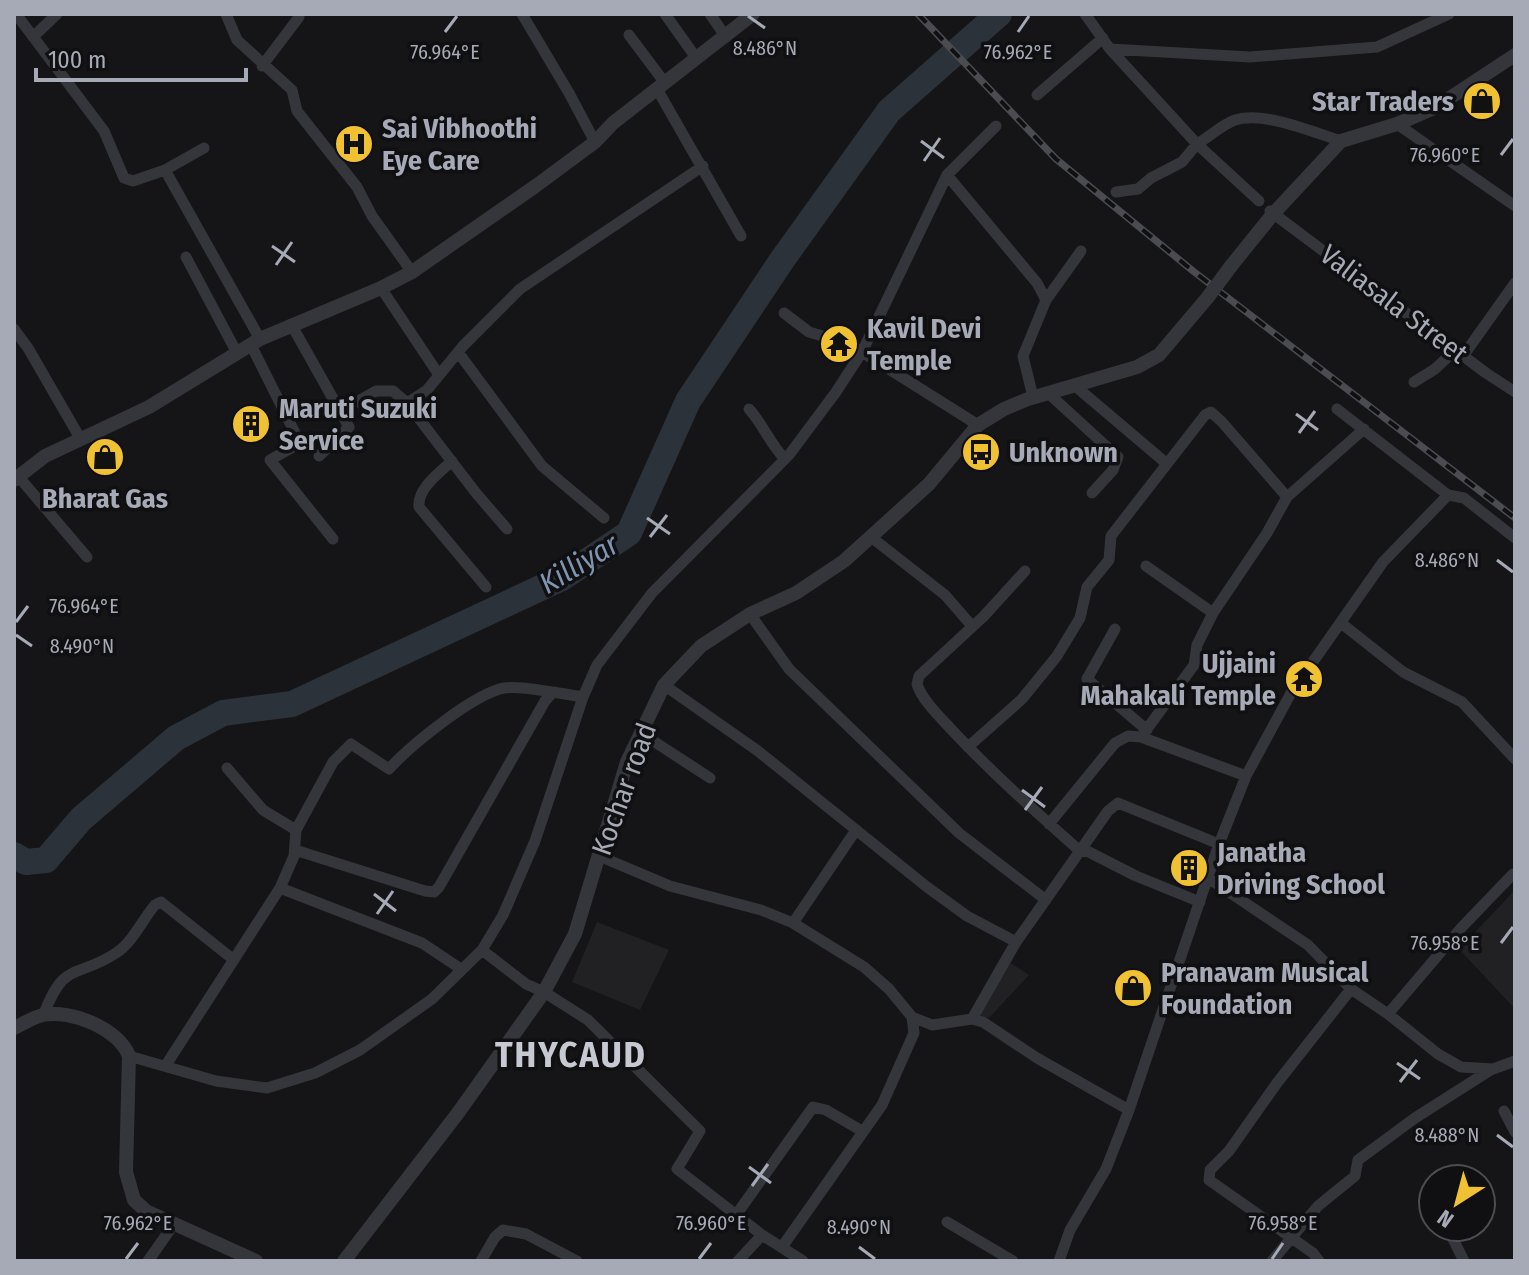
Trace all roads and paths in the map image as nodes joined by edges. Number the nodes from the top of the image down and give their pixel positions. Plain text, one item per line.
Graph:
1 (16, 14) edge
2 (57, 14) edge
3 (226, 14) edge
4 (522, 14) edge
5 (665, 14) edge
6 (710, 14) edge
7 (753, 14) edge
8 (1085, 14) edge
9 (1449, 14) edge
10 (299, 17) dead end
11 (629, 35) dead end
12 (33, 37) junction
13 (726, 37) junction
14 (1103, 38) junction
15 (1110, 49) junction
16 (1515, 55) edge
17 (697, 59) junction
18 (262, 66) junction
19 (661, 86) junction
20 (1037, 95) dead end
21 (1397, 124) junction
22 (996, 126) dead end
23 (1341, 141) junction
24 (595, 142) junction
25 (1197, 144) junction
26 (204, 148) dead end
27 (703, 166) junction
28 (165, 170) junction
29 (947, 175) junction
30 (1116, 192) dead end
31 (1259, 201) dead end
32 (1515, 206) edge
33 (1272, 212) junction
34 (741, 236) dead end
35 (1081, 251) dead end
36 (186, 257) dead end
37 (412, 272) junction
38 (1515, 283) edge
39 (381, 288) junction
40 (1046, 300) junction
41 (784, 313) dead end
42 (291, 324) junction
43 (14, 329) edge
44 (249, 345) junction
45 (458, 352) junction
46 (862, 352) junction
47 (1459, 353) junction
48 (439, 375) junction
49 (1414, 382) dead end
50 (1074, 385) junction
51 (1515, 392) edge
52 (1040, 395) junction
53 (407, 403) junction
54 (749, 409) dead end
55 (1337, 409) dead end
56 (341, 411) junction
57 (978, 425) junction
58 (1364, 429) junction
59 (80, 438) junction
60 (319, 456) dead end
61 (785, 459) junction
62 (452, 461) junction
63 (1166, 463) junction
64 (16, 478) edge
65 (1092, 493) dead end
66 (1448, 495) junction
67 (1287, 497) junction
68 (604, 518) dead end
69 (507, 529) dead end
70 (871, 537) junction
71 (1515, 538) edge
72 (333, 539) dead end
73 (87, 557) dead end
74 (1146, 566) dead end
75 (1025, 571) dead end
76 (486, 587) dead end
77 (1213, 613) junction
78 (750, 614) junction
79 (1341, 623) junction
80 (972, 626) junction
81 (1115, 629) dead end
82 (664, 685) junction
83 (553, 692) junction
84 (583, 697) junction
85 (641, 733) junction
86 (1144, 733) junction
87 (968, 747) junction
88 (1515, 759) edge
89 (227, 768) dead end
90 (1246, 776) junction
91 (710, 778) dead end
92 (1049, 824) junction
93 (296, 830) junction
94 (856, 830) junction
95 (1219, 844) junction
96 (295, 850) junction
97 (1082, 850) junction
98 (599, 856) junction
99 (1513, 874) edge
100 (1208, 878) junction
101 (280, 888) junction
102 (1046, 900) junction
103 (1200, 902) junction
104 (793, 923) junction
105 (1016, 942) junction
106 (482, 950) junction
107 (234, 960) junction
108 (461, 969) junction
109 (1351, 989) junction
110 (544, 992) junction
111 (44, 1014) junction
112 (1388, 1014) junction
113 (912, 1017) junction
114 (972, 1019) junction
115 (14, 1028) edge
116 (129, 1056) junction
117 (1515, 1061) edge
118 (166, 1065) junction
119 (1492, 1069) junction
120 (1129, 1110) junction
121 (1504, 1111) dead end
122 (862, 1131) junction
123 (1515, 1132) edge
124 (736, 1215) junction
125 (947, 1222) dead end
126 (174, 1224) junction
127 (762, 1235) junction
128 (1290, 1238) junction
129 (1455, 1243) edge
130 (782, 1247) junction
131 (148, 1261) edge
132 (256, 1261) edge
133 (344, 1261) edge
134 (481, 1261) edge
135 (577, 1261) edge
136 (738, 1261) edge
137 (803, 1261) edge
138 (1013, 1261) edge
139 (1059, 1261) edge
140 (1272, 1261) edge
141 (1319, 1261) edge
142 (1464, 1261) edge

1 - 12 street
2 - 12 street
3 - 18 street
4 - 24 street
5 - 17 street
6 - 13 street
7 - 13 street
8 - 14 street
9 - 15 street
10 - 18 street
11 - 19 street
12 - 28 street
13 - 17 street
14 - 15 street
14 - 20 street
15 - 25 street
16 - 21 street
17 - 19 street
18 - 37 street
19 - 24 street
19 - 27 street
21 - 23 street
21 - 32 street
22 - 29 street
23 - 25 street
23 - 33 street, Kochar road
24 - 37 street
25 - 30 street
25 - 31 street
26 - 28 street
27 - 34 street
27 - 45 street
28 - 44 street
29 - 40 street
29 - 46 street
33 - 47 street, Valiasala Street
33 - 50 street, Kochar road, bridge
35 - 40 street
36 - 44 street
37 - 39 street
38 - 47 street
39 - 42 street
39 - 48 street
40 - 52 street
41 - 46 street
42 - 44 street
42 - 56 street
43 - 59 street
44 - 59 street
44 - 72 street
45 - 48 street
45 - 68 street
46 - 57 street
46 - 61 street
47 - 49 street
47 - 51 street, Valiasala Street
48 - 53 street
50 - 52 street, Kochar road
50 - 63 street
52 - 57 street, Kochar road
52 - 65 street
53 - 56 street
53 - 62 street
54 - 61 street
55 - 58 street
56 - 60 street
57 - 70 street, Kochar road
58 - 66 street
58 - 67 street
59 - 64 street
61 - 84 street
62 - 69 street
62 - 76 street
63 - 67 street
63 - 87 street
64 - 73 street
66 - 71 street
66 - 79 street
67 - 77 street
70 - 78 street, Kochar road
70 - 80 street
74 - 77 street
75 - 80 street
77 - 86 street
78 - 82 street, Kochar road
78 - 102 street
79 - 88 street
79 - 90 street
80 - 87 street
81 - 86 street
82 - 85 street, Kochar road
82 - 94 street
83 - 84 street
83 - 93 street
83 - 96 street
84 - 106 street
85 - 91 street
85 - 98 street, Kochar road
86 - 90 street
86 - 92 street
87 - 92 street
89 - 93 street
90 - 95 street
92 - 97 street
93 - 96 street
94 - 104 street
94 - 105 street
95 - 97 street
95 - 100 street
96 - 101 street
97 - 102 street
97 - 103 street
98 - 104 street
98 - 110 street, Kochar road
99 - 112 street
100 - 103 street
100 - 109 street
101 - 107 street
101 - 108 street
102 - 105 street
103 - 120 street
104 - 113 street
105 - 114 street
106 - 108 street
106 - 110 street
107 - 111 street
107 - 118 street
108 - 118 street
109 - 112 street
109 - 128 street
110 - 124 street
110 - 133 street, Kochar road
111 - 115 street
111 - 116 street
112 - 119 street
113 - 114 street
113 - 122 street
114 - 120 street
116 - 118 street
116 - 126 street
117 - 119 street
119 - 128 street
120 - 139 street
121 - 123 street
122 - 124 street
122 - 130 street
124 - 127 street
125 - 138 street
126 - 131 street
126 - 132 street
127 - 130 street
127 - 136 street
128 - 140 street
128 - 141 street
129 - 142 street
130 - 137 street
134 - 135 street

